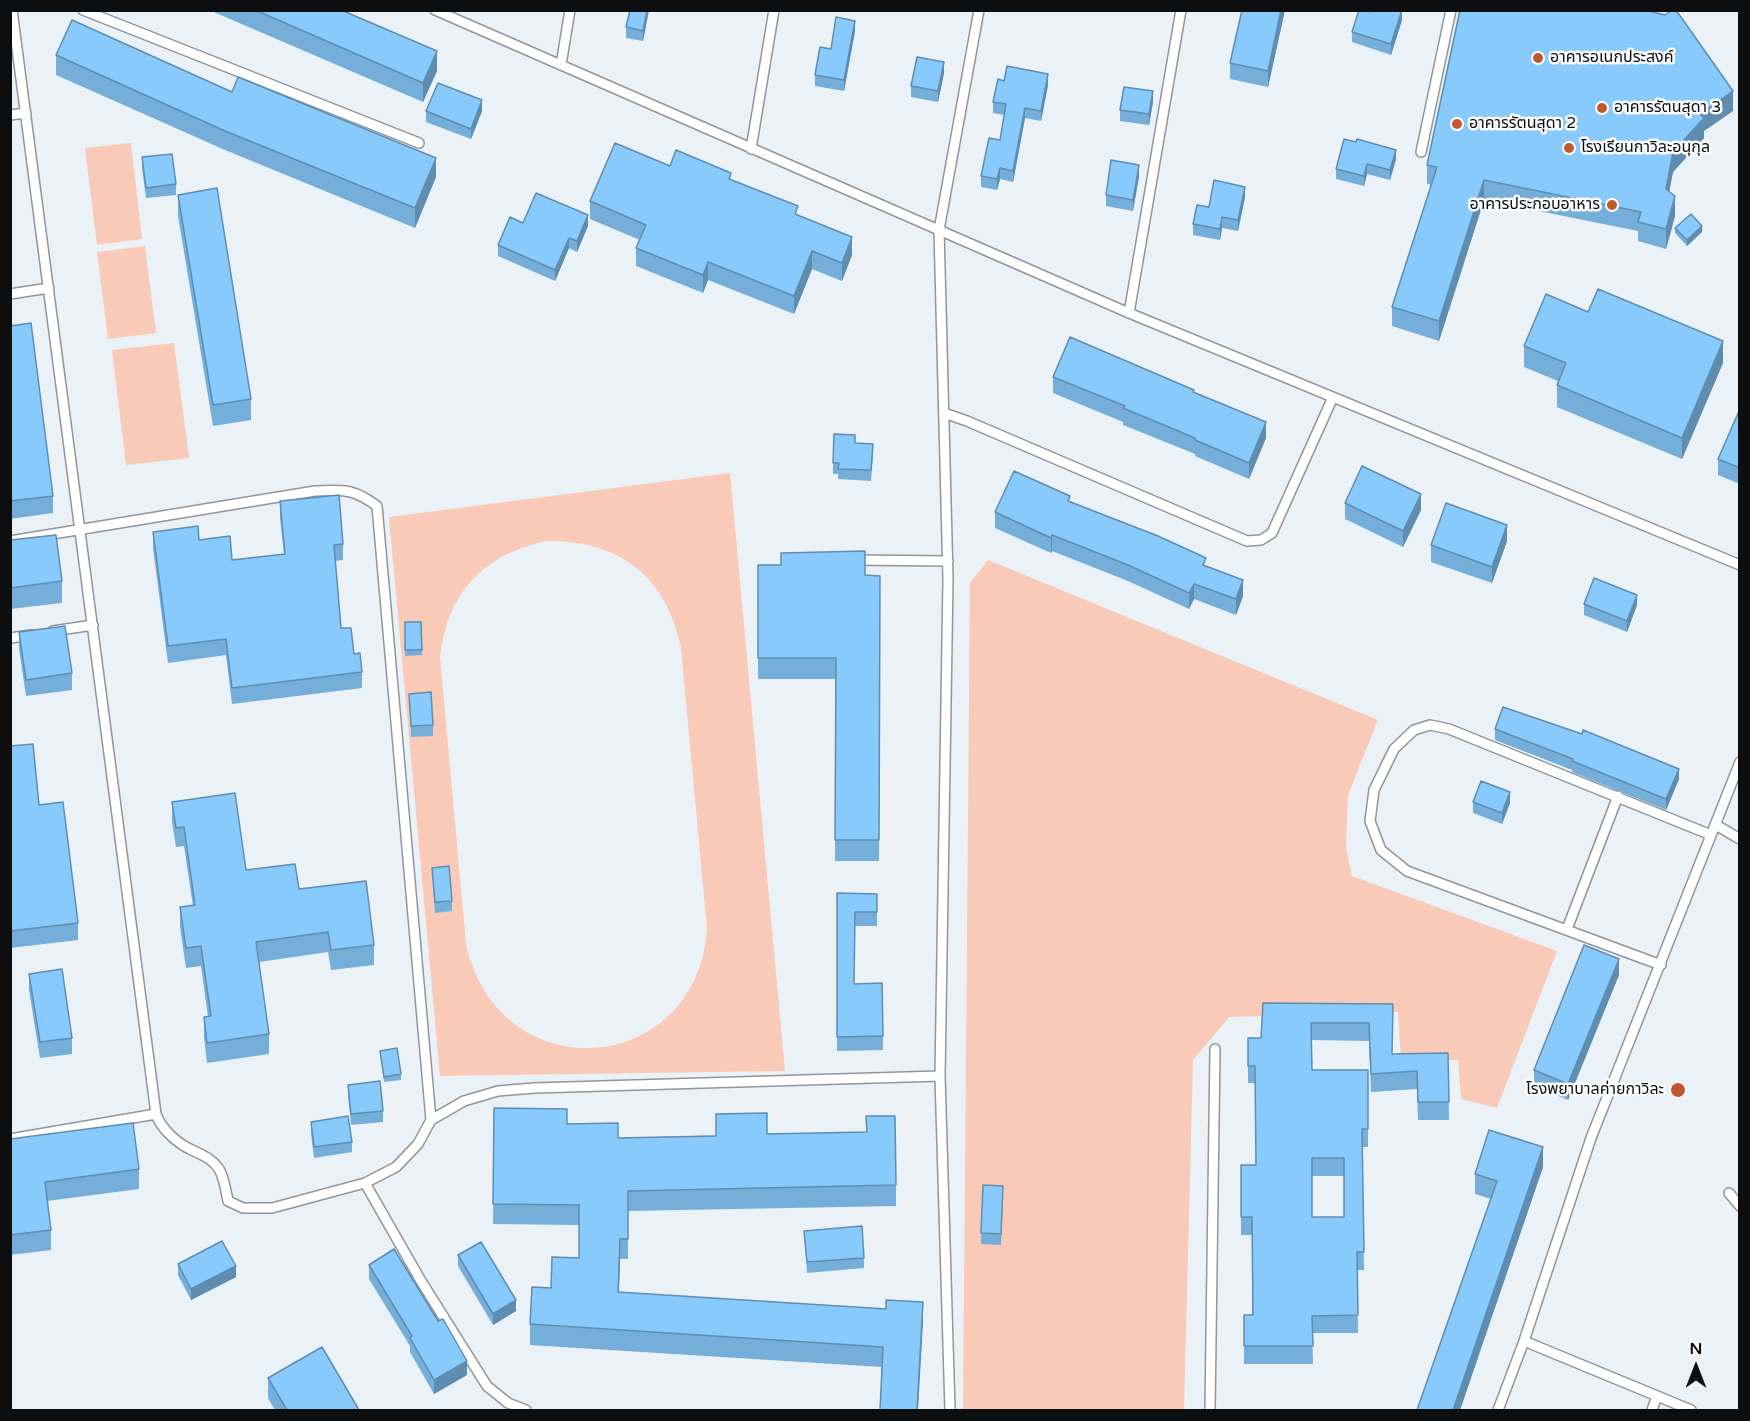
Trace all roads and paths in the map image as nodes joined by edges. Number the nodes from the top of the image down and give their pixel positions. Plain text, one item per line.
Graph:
1 (12, 10) edge
2 (82, 10) edge
3 (435, 10) edge
4 (570, 10) edge
5 (774, 10) edge
6 (979, 10) edge
7 (1181, 10) edge
8 (1451, 10) edge
9 (561, 65) junction
10 (26, 113) junction
11 (10, 115) edge
12 (419, 143) dead end
13 (751, 149) junction
14 (1421, 152) dead end
15 (939, 230) junction
16 (49, 288) junction
17 (10, 294) edge
18 (1129, 313) junction
19 (1333, 397) junction
20 (944, 412) junction
21 (80, 529) junction
22 (10, 541) edge
23 (841, 560) edge
24 (948, 561) junction
25 (1740, 565) edge
26 (93, 625) junction
27 (10, 638) edge
28 (1740, 762) edge
29 (1618, 796) junction
30 (1716, 825) junction
31 (1711, 835) junction
32 (1740, 839) edge
33 (1567, 929) junction
34 (1661, 964) junction
35 (1215, 1049) dead end
36 (940, 1076) junction
37 (156, 1114) junction
38 (431, 1120) junction
39 (10, 1139) edge
40 (365, 1182) junction
41 (1740, 1192) edge
42 (1740, 1206) edge
43 (1524, 1341) junction
44 (1657, 1395) junction
45 (526, 1410) edge
46 (950, 1410) edge
47 (1209, 1410) edge
48 (1498, 1410) edge
49 (1652, 1410) edge
50 (1691, 1410) edge

1 - 10 lane
2 - 12 lane
3 - 9 lane
4 - 9 lane
5 - 13 lane
6 - 15 lane
7 - 18 lane
8 - 14 lane
9 - 13 lane
10 - 11 lane
10 - 16 lane
13 - 15 lane
15 - 18 lane
15 - 20 lane
16 - 17 lane
16 - 21 lane
18 - 19 lane
19 - 20 lane
19 - 25 lane
20 - 24 lane
21 - 22 lane
21 - 26 lane
21 - 38 lane
23 - 24 lane
24 - 36 lane
26 - 27 lane
26 - 37 lane
28 - 30 lane
29 - 31 lane
29 - 33 lane
29 - 33 lane
30 - 31 lane
30 - 32 lane
31 - 34 lane
33 - 34 lane
34 - 43 lane
35 - 47 lane
36 - 38 lane
36 - 46 lane
37 - 39 lane
37 - 40 lane
38 - 40 lane
40 - 45 lane
41 - 42 lane
43 - 44 lane
43 - 48 lane
44 - 49 lane
44 - 50 lane

